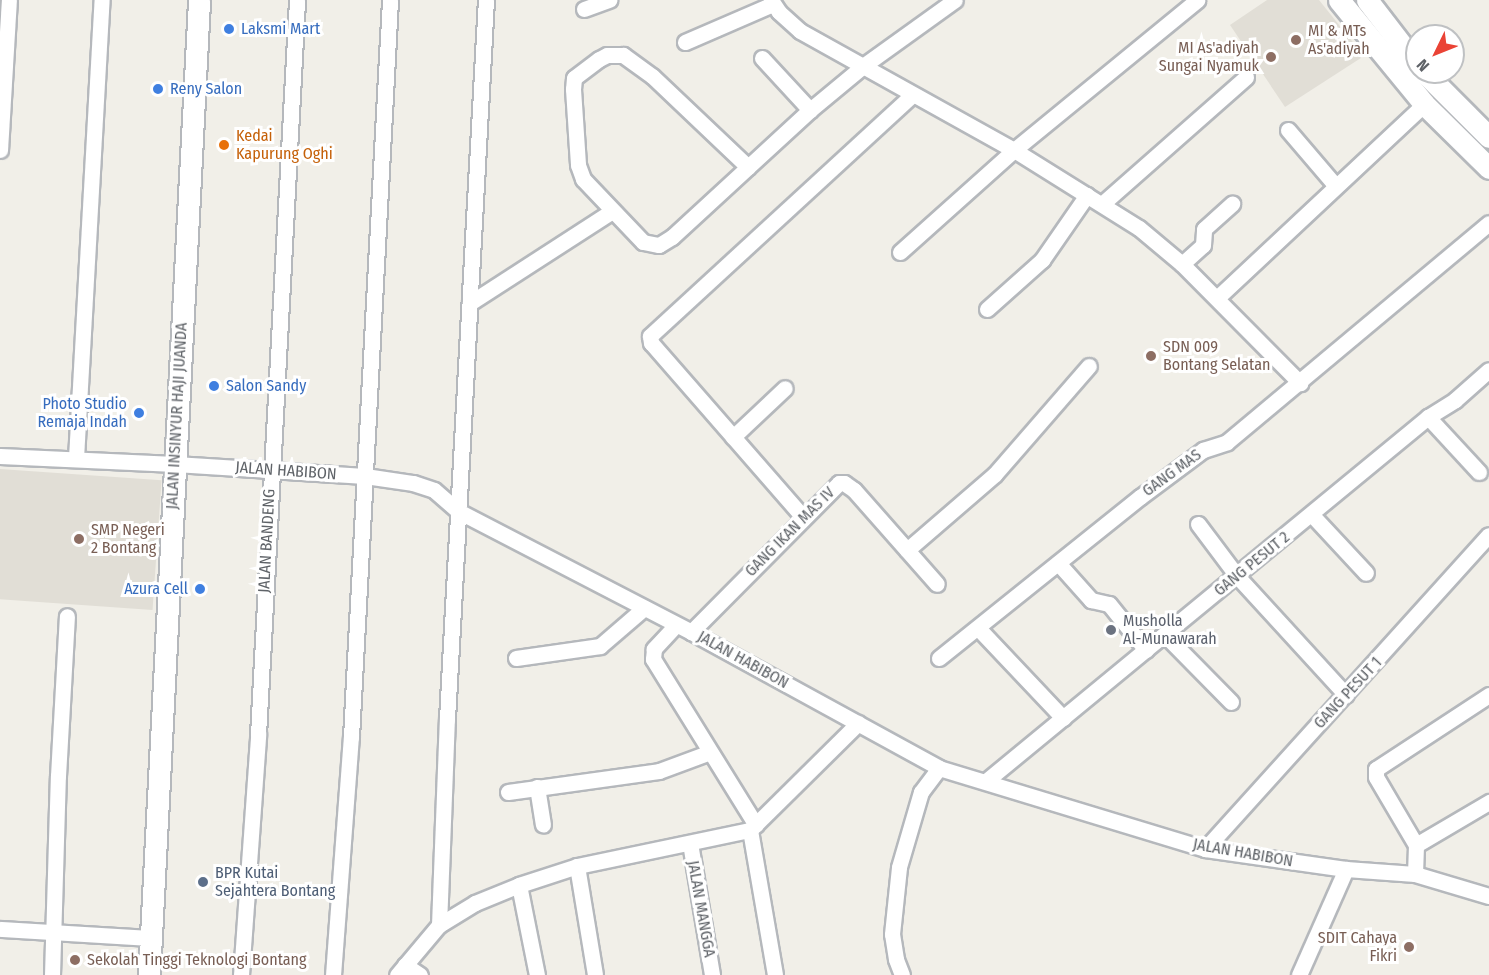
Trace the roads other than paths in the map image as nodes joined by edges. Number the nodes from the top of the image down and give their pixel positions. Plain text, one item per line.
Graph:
1 (9, 0) edge
2 (102, 0) edge
3 (199, 0) edge
4 (297, 0) edge
5 (390, 0) edge
6 (486, 0) edge
7 (609, 0) edge
8 (1197, 0) edge
9 (1339, 0) edge
10 (1366, 0) edge
11 (951, 1) edge
12 (772, 2) edge
13 (584, 9) dead end
14 (4, 30) edge
15 (685, 42) dead end
16 (1405, 50) edge
17 (762, 58) dead end
18 (863, 66) junction
19 (1246, 77) dead end
20 (1436, 84) edge
21 (912, 95) junction
22 (1424, 104) junction
23 (810, 110) junction
24 (1288, 130) dead end
25 (1489, 137) edge
26 (0, 150) edge
27 (1014, 150) junction
28 (748, 167) junction
29 (1489, 168) edge
30 (1335, 185) junction
31 (1087, 195) junction
32 (1102, 204) junction
33 (1232, 204) dead end
34 (612, 212) junction
35 (1489, 223) edge
36 (900, 252) dead end
37 (1182, 264) junction
38 (1217, 298) junction
39 (470, 303) junction
40 (987, 309) dead end
41 (1089, 366) dead end
42 (1489, 370) edge
43 (1299, 383) junction
44 (785, 388) dead end
45 (1428, 417) junction
46 (733, 437) junction
47 (0, 456) edge
48 (76, 458) junction
49 (175, 464) junction
50 (270, 471) junction
51 (1479, 472) dead end
52 (365, 476) junction
53 (458, 511) junction
54 (1312, 515) junction
55 (803, 517) junction
56 (1198, 524) dead end
57 (1489, 536) edge
58 (908, 550) junction
59 (1058, 563) junction
60 (1366, 573) dead end
61 (1237, 576) junction
62 (937, 584) dead end
63 (644, 608) junction
64 (67, 616) dead end
65 (676, 625) junction
66 (978, 628) junction
67 (691, 632) junction
68 (1165, 635) junction
69 (1146, 650) junction
70 (516, 658) dead end
71 (939, 658) dead end
72 (1346, 695) junction
73 (1489, 695) edge
74 (1231, 702) dead end
75 (1063, 718) junction
76 (858, 723) junction
77 (710, 752) junction
78 (939, 768) junction
79 (986, 781) junction
80 (537, 787) junction
81 (508, 792) dead end
82 (1489, 802) edge
83 (543, 825) dead end
84 (753, 827) junction
85 (690, 843) junction
86 (1416, 845) junction
87 (1205, 849) junction
88 (577, 866) junction
89 (1346, 869) junction
90 (1415, 874) junction
91 (519, 885) junction
92 (1489, 896) edge
93 (439, 925) junction
94 (0, 930) edge
95 (53, 932) junction
96 (151, 938) junction
97 (401, 970) edge
98 (52, 975) edge
99 (149, 975) edge
100 (241, 975) edge
101 (333, 975) edge
102 (420, 975) edge
103 (537, 975) edge
104 (595, 975) edge
105 (712, 975) edge
106 (775, 975) edge
107 (902, 975) edge
108 (1299, 975) edge

1 - 14 street
2 - 48 street
3 - 49 street, JALAN INSINYUR HAJI JUANDA
4 - 50 street, JALAN BANDENG
5 - 52 street
6 - 39 street
7 - 13 street
8 - 27 street
9 - 22 street
10 - 16 street
11 - 18 street
12 - 15 street
12 - 18 street
14 - 26 street
17 - 23 street
18 - 21 street
18 - 23 street
19 - 32 street
20 - 25 street
21 - 27 street
21 - 46 street
22 - 29 street
22 - 30 street
23 - 28 street
24 - 30 street
27 - 31 street
27 - 36 street
28 - 34 street
28 - 34 street
30 - 38 street
31 - 32 street
31 - 40 street
32 - 37 street
33 - 37 street
34 - 39 street
35 - 43 street, GANG MAS
37 - 38 street
38 - 43 street
39 - 53 street
41 - 58 street
42 - 45 street, GANG PESUT 2
43 - 59 street, GANG MAS
44 - 46 street
45 - 51 street
45 - 54 street, GANG PESUT 2
46 - 55 street
47 - 48 street, JALAN HABIBON
48 - 49 street, JALAN HABIBON
49 - 50 street, JALAN HABIBON
49 - 96 street, JALAN INSINYUR HAJI JUANDA
50 - 52 street, JALAN HABIBON
50 - 100 street, JALAN BANDENG
52 - 53 street, JALAN HABIBON
52 - 101 street
53 - 63 street, JALAN HABIBON
53 - 93 street
54 - 60 street
54 - 61 street, GANG PESUT 2
55 - 58 street, GANG IKAN MAS IV
55 - 67 street, GANG IKAN MAS IV
56 - 61 street
57 - 72 street, GANG PESUT 1
58 - 62 street, GANG IKAN MAS IV
59 - 66 street, GANG MAS
59 - 69 street
61 - 68 street, GANG PESUT 2
61 - 72 street
63 - 65 street, JALAN HABIBON
63 - 70 street
64 - 95 street
65 - 67 street, JALAN HABIBON
65 - 77 street
66 - 71 street, GANG MAS
66 - 75 street
67 - 76 street, JALAN HABIBON
68 - 69 street, GANG PESUT 2
68 - 74 street
69 - 75 street, GANG PESUT 2
72 - 87 street, GANG PESUT 1
73 - 86 street
75 - 79 street, GANG PESUT 2
76 - 78 street, JALAN HABIBON
76 - 84 street
77 - 80 street
77 - 84 street
78 - 79 street, JALAN HABIBON
78 - 107 street
79 - 87 street, JALAN HABIBON
80 - 81 street
80 - 83 street
82 - 86 street
84 - 85 street
84 - 106 street
85 - 88 street
85 - 105 street, JALAN MANGGA
86 - 90 street
87 - 89 street, JALAN HABIBON
88 - 91 street
88 - 104 street
89 - 90 street, JALAN HABIBON
89 - 108 street
90 - 92 street, JALAN HABIBON
91 - 93 street
91 - 103 street
93 - 97 street
94 - 95 street
95 - 96 street
95 - 98 street
96 - 99 street, JALAN INSINYUR HAJI JUANDA
97 - 102 street

